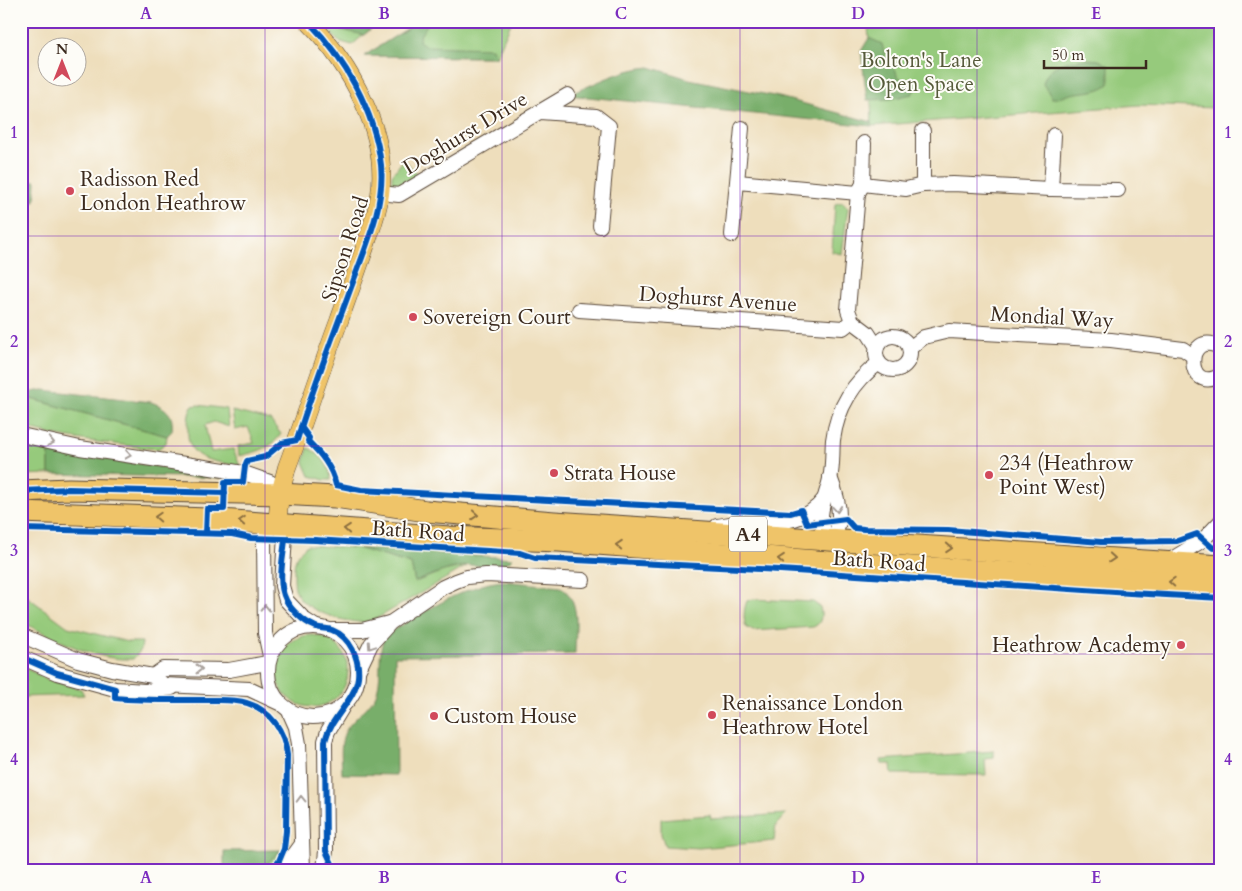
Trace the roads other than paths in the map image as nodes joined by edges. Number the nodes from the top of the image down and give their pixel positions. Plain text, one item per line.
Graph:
1 (308, 21) edge
2 (568, 95) dead end
3 (539, 112) junction
4 (742, 128) dead end
5 (923, 131) dead end
6 (1054, 135) dead end
7 (864, 143) dead end
8 (738, 182) junction
9 (923, 185) junction
10 (860, 189) junction
11 (1051, 189) junction
12 (1118, 190) dead end
13 (380, 193) junction
14 (600, 226) dead end
15 (732, 235) dead end
16 (579, 310) dead end
17 (852, 321) junction
18 (877, 347) junction
19 (910, 348) junction
20 (1221, 348) edge
21 (1193, 356) junction
22 (879, 363) junction
23 (1219, 380) edge
24 (21, 435) edge
25 (830, 477) junction
26 (21, 491) edge
27 (280, 494) junction
28 (824, 499) junction
29 (21, 512) edge
30 (1221, 521) edge
31 (278, 524) junction
32 (687, 530) junction
33 (831, 540) junction
34 (829, 562) junction
35 (1166, 563) junction
36 (1221, 566) edge
37 (583, 580) dead end
38 (1221, 585) edge
39 (390, 623) junction
40 (316, 627) junction
41 (333, 630) junction
42 (21, 634) edge
43 (21, 657) edge
44 (268, 659) junction
45 (358, 672) junction
46 (153, 676) junction
47 (182, 686) junction
48 (285, 707) junction
49 (342, 707) junction
50 (302, 844) junction
51 (326, 851) junction
52 (283, 870) edge
53 (303, 870) edge
54 (324, 870) edge
55 (335, 870) edge

1 - 13 main road, Sipson Road
2 - 3 street, Doghurst Drive
3 - 13 street, Doghurst Drive
3 - 14 street
4 - 8 street
5 - 9 street
6 - 11 street
7 - 10 street
8 - 10 street
8 - 15 street
9 - 10 street
9 - 11 street
10 - 17 street
11 - 12 street
13 - 27 main road, Sipson Road
16 - 17 street, Doghurst Avenue
17 - 18 street
18 - 19 street
18 - 22 street
19 - 21 street, Mondial Way
19 - 22 street
20 - 21 street
21 - 23 street
22 - 25 street
24 -> 27 street
25 - 28 street
25 -> 33 street
26 - 27 highway, Bath Road / A4
27 - 31 main road, Sipson Road
27 -> 32 highway, Bath Road / A4
28 - 32 street, Bath Road
28 - 33 street
31 -> 29 highway, Bath Road / A4
30 - 35 street
34 -> 31 highway, Bath Road / A4
31 - 40 street
44 -> 31 street
32 - 33 highway, Bath Road / A4
33 - 34 street
33 -> 35 highway, Bath Road / A4
38 -> 34 highway, Bath Road / A4
35 - 36 highway, Bath Road / A4
37 - 39 street
39 - 41 street
39 -> 45 street
40 - 41 street
40 - 44 street
41 - 45 street
42 - 46 street
43 - 47 street
46 -> 44 street
44 - 48 street
45 - 49 street
46 - 47 street
47 - 48 street
48 - 49 street
50 -> 48 street
49 - 51 street
50 - 52 street
50 - 53 street
51 - 54 street
51 - 55 street

